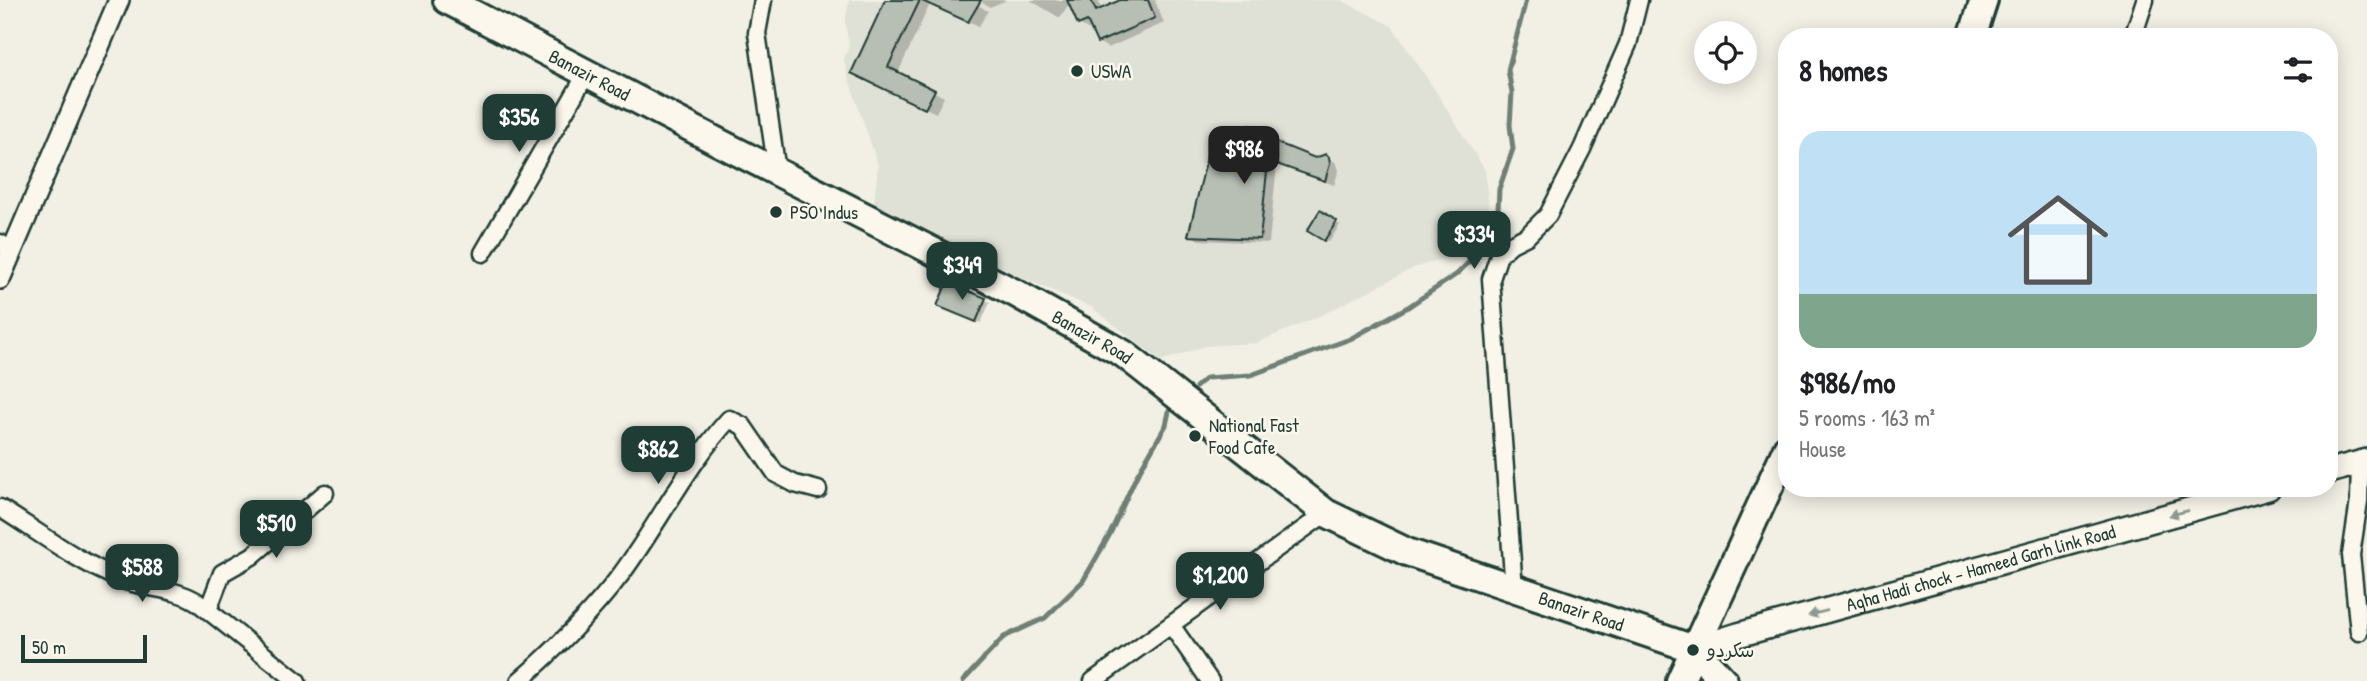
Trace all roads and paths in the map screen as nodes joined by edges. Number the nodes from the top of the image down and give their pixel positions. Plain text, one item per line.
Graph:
1 (119, 0) edge
2 (447, 0) edge
3 (762, 0) edge
4 (1639, 0) edge
5 (1984, 0) edge
6 (2145, 0) edge
7 (1975, 28) edge
8 (2136, 28) edge
9 (587, 74) junction
10 (777, 172) junction
11 (6, 247) edge
12 (483, 253) dead end
13 (0, 279) edge
14 (2364, 462) edge
15 (1778, 467) edge
16 (2338, 469) edge
17 (818, 490) dead end
18 (325, 493) dead end
19 (2236, 497) edge
20 (0, 508) edge
21 (1326, 513) junction
22 (1514, 589) junction
23 (208, 610) junction
24 (1171, 625) junction
25 (2359, 632) dead end
26 (1694, 649) junction
27 (297, 681) edge
28 (519, 681) edge
29 (1093, 681) edge
30 (1210, 681) edge
31 (1680, 681) edge
32 (1724, 681) edge

1 - 11 street
2 - 9 main road, Banazir Road
3 - 10 street
4 - 22 street
5 - 7 main road
6 - 8 street
9 - 10 main road, Banazir Road
9 - 12 street
10 - 21 main road, Banazir Road
11 - 13 street
14 - 16 main road
14 - 25 street
15 - 26 main road
17 - 28 street
18 - 23 street
19 -> 26 main road, Agha Hadi chock - Hameed Garh link Road
20 - 23 street
21 - 22 main road, Banazir Road
21 - 24 street
22 - 26 main road, Banazir Road
23 - 27 street
24 - 29 street
24 - 30 street
26 - 31 main road
26 - 32 main road

